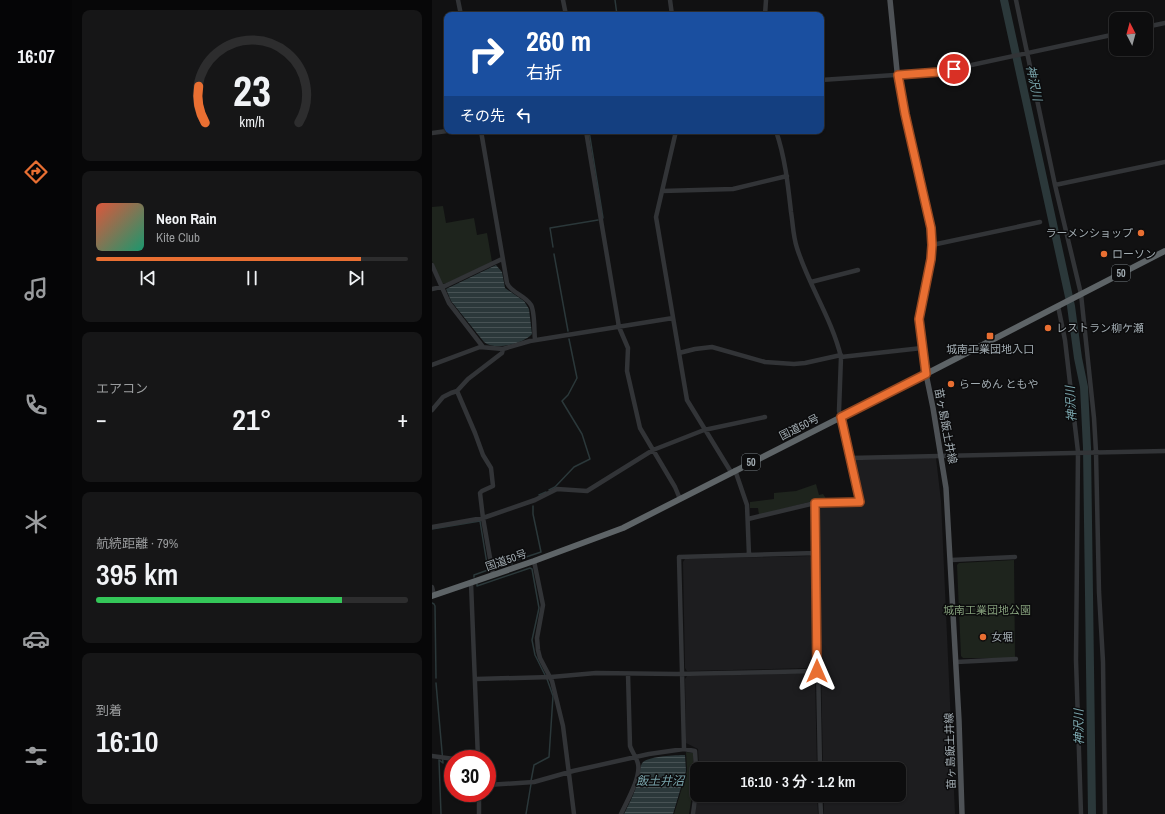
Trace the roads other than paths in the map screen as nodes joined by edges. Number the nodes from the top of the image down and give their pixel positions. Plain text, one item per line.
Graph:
1 (458, 0) edge
2 (563, 0) edge
3 (670, 0) edge
4 (766, 0) edge
5 (890, 0) edge
6 (1016, 0) edge
7 (460, 12) edge
8 (565, 12) edge
9 (672, 12) edge
10 (765, 12) edge
11 (1165, 23) edge
12 (1153, 26) edge
13 (1109, 36) edge
14 (1025, 54) junction
15 (898, 75) junction
16 (824, 80) edge
17 (444, 131) edge
18 (432, 133) edge
19 (481, 134) edge
20 (587, 134) edge
21 (675, 134) edge
22 (777, 134) edge
23 (1165, 162) edge
24 (787, 176) junction
25 (1055, 185) junction
26 (662, 191) junction
27 (1040, 222) dead end
28 (932, 245) junction
29 (1165, 250) edge
30 (502, 259) junction
31 (432, 265) edge
32 (858, 270) dead end
33 (811, 282) junction
34 (442, 287) junction
35 (432, 289) edge
36 (1078, 295) junction
37 (1059, 305) junction
38 (673, 318) junction
39 (619, 326) junction
40 (534, 340) junction
41 (483, 347) junction
42 (922, 348) junction
43 (503, 349) junction
44 (679, 353) junction
45 (841, 356) junction
46 (432, 365) edge
47 (926, 374) junction
48 (457, 391) junction
49 (432, 410) edge
50 (765, 417) dead end
51 (841, 417) junction
52 (704, 430) junction
53 (653, 450) junction
54 (1165, 451) edge
55 (1095, 452) junction
56 (1078, 453) junction
57 (942, 456) junction
58 (850, 458) junction
59 (733, 471) junction
60 (680, 499) junction
61 (815, 503) junction
62 (483, 518) junction
63 (748, 519) junction
64 (432, 527) edge
65 (816, 553) junction
66 (749, 555) junction
67 (1015, 556) dead end
68 (951, 560) junction
69 (534, 561) junction
70 (493, 575) junction
71 (471, 583) junction
72 (432, 587) edge
73 (433, 596) edge
74 (1016, 659) dead end
75 (956, 662) junction
76 (817, 671) junction
77 (628, 674) junction
78 (682, 674) junction
79 (551, 676) junction
80 (476, 679) junction
81 (684, 749) junction
82 (478, 750) edge
83 (432, 756) edge
84 (634, 757) junction
85 (444, 758) edge
86 (820, 762) edge
87 (569, 773) junction
88 (496, 784) edge
89 (479, 802) edge
90 (820, 802) edge
91 (479, 814) edge
92 (574, 814) edge
93 (621, 814) edge
94 (693, 814) edge
95 (821, 814) edge
96 (962, 814) edge
97 (1081, 814) edge
98 (1105, 814) edge

1 - 7 street
2 - 8 street
3 - 9 street
4 - 10 street
5 - 15 main road, 苗ヶ島飯土井線
6 - 14 street
11 - 12 street
13 - 14 street
14 - 15 street
14 - 25 street
15 - 16 street
15 - 28 main road, 苗ヶ島飯土井線
17 - 18 street
19 - 30 street
20 - 39 street
21 - 26 street
22 - 24 street
23 - 25 street
24 - 26 street
24 - 33 street
25 - 36 street
26 - 38 street
27 - 28 street
28 - 42 main road, 苗ヶ島飯土井線
29 - 36 highway, 国道50号 / 50
30 - 34 street
30 - 40 street
31 - 34 street
32 - 33 street
33 - 45 street
34 - 35 street
34 - 41 street
36 - 37 highway, 国道50号 / 50
36 - 55 street
37 - 47 highway, 国道50号 / 50
37 - 56 street
38 - 39 street
38 - 44 street
39 - 40 street
39 - 53 street
40 - 43 street
41 - 43 street
41 - 46 street
42 - 45 street
42 - 47 main road, 苗ヶ島飯土井線
43 - 48 street
44 - 45 street
44 - 52 street
45 - 51 street
47 - 51 highway, 国道50号 / 50
47 - 57 main road, 苗ヶ島飯土井線
48 - 49 street
48 - 62 street
50 - 52 street
51 - 58 street
51 - 59 highway, 国道50号 / 50
52 - 53 street
52 - 59 street
53 - 60 street
53 - 62 street
54 - 55 street
55 - 56 street
55 - 98 street
56 - 57 street
56 - 97 street
57 - 58 street
57 - 68 main road, 苗ヶ島飯土井線
58 - 61 street
59 - 60 highway, 国道50号 / 50
59 - 63 street
60 - 69 highway, 国道50号 / 50
61 - 63 street
61 - 65 street
62 - 64 street
62 - 70 street
63 - 66 street
65 - 66 street
65 - 76 street
66 - 78 street
67 - 68 street
68 - 75 main road, 苗ヶ島飯土井線
69 - 70 highway, 国道50号 / 50
69 - 79 street
70 - 71 highway, 国道50号 / 50
71 - 73 highway, 国道50号 / 50
71 - 80 street
72 - 73 street
74 - 75 street
75 - 96 main road, 苗ヶ島飯土井線
76 - 78 street
76 - 86 street
77 - 78 street
77 - 79 street
77 - 84 street
78 - 81 street
79 - 80 street
79 - 87 street
80 - 82 street
81 - 84 street
81 - 94 street
83 - 85 street
84 - 87 street
84 - 93 street
87 - 88 street
87 - 92 street
89 - 91 street
90 - 95 street

